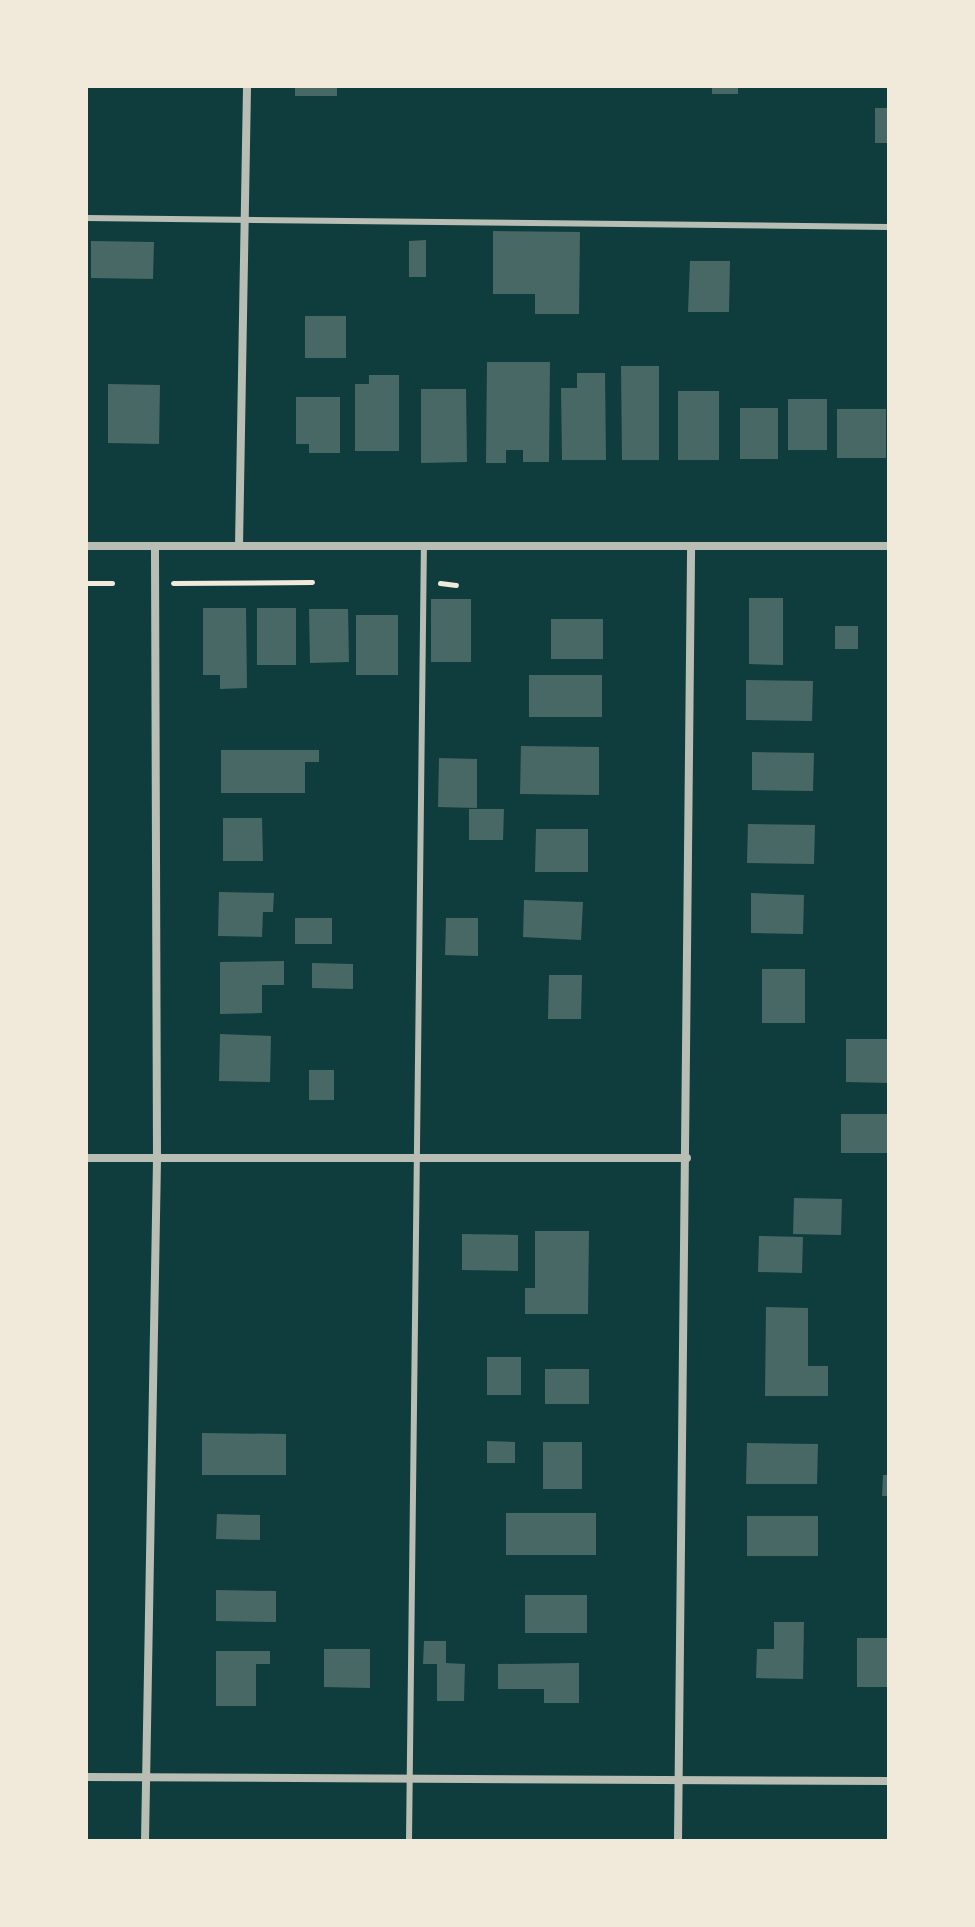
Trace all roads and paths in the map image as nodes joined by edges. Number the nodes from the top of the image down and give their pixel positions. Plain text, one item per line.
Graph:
1 (247, 86) edge
2 (86, 218) edge
3 (244, 220) junction
4 (889, 227) edge
5 (86, 546) edge
6 (155, 546) junction
7 (239, 546) junction
8 (424, 546) junction
9 (691, 546) junction
10 (889, 546) edge
11 (312, 582) dead end
12 (86, 583) edge
13 (112, 583) dead end
14 (156, 583) junction
15 (86, 1158) edge
16 (157, 1158) junction
17 (417, 1158) junction
18 (687, 1158) junction
19 (86, 1777) edge
20 (145, 1777) junction
21 (409, 1777) junction
22 (679, 1778) junction
23 (889, 1781) edge
24 (145, 1841) edge
25 (409, 1841) edge
26 (678, 1841) edge

1 - 3 street
2 - 3 lane
3 - 4 lane
3 - 7 street
5 - 6 street
6 - 7 street
6 - 14 street
7 - 8 street
8 - 9 street
8 - 17 lane
9 - 10 street
9 - 18 street
11 - 14 path
12 - 13 path
14 - 16 street
15 - 16 street
16 - 17 street
16 - 20 street
17 - 18 street
17 - 21 lane
18 - 22 street
19 - 20 street
20 - 21 street
20 - 24 street
21 - 22 street
21 - 25 lane
22 - 23 street
22 - 26 street

